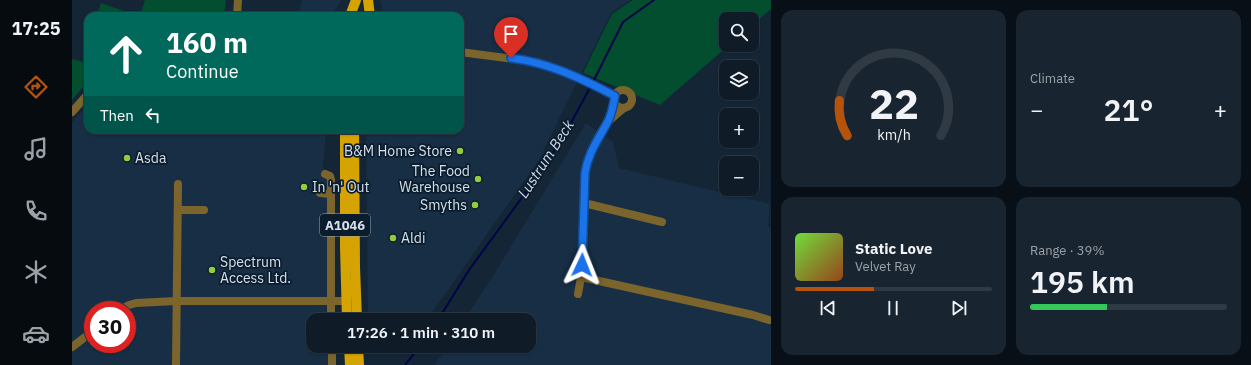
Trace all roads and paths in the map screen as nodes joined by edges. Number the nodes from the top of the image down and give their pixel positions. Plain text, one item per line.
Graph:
1 (238, 0) edge
2 (356, 0) edge
3 (368, 0) edge
4 (237, 12) edge
5 (352, 12) edge
6 (370, 12) edge
7 (464, 53) edge
8 (84, 98) edge
9 (615, 98) junction
10 (624, 108) junction
11 (72, 112) edge
12 (608, 123) junction
13 (345, 134) edge
14 (354, 134) edge
15 (325, 174) dead end
16 (178, 184) dead end
17 (320, 193) dead end
18 (330, 194) junction
19 (584, 203) junction
20 (178, 210) junction
21 (204, 210) dead end
22 (662, 222) dead end
23 (582, 277) junction
24 (578, 294) dead end
25 (176, 301) junction
26 (331, 301) junction
27 (346, 302) junction
28 (136, 303) edge
29 (331, 313) edge
30 (347, 313) edge
31 (357, 313) edge
32 (769, 320) dead end
33 (84, 338) edge
34 (72, 347) edge
35 (332, 353) edge
36 (349, 353) edge
37 (358, 353) edge
38 (176, 365) edge
39 (332, 365) edge
40 (350, 365) edge
41 (359, 365) edge

1 - 4 street
2 - 5 main road
3 - 6 main road
7 - 9 street
8 - 11 street
9 - 10 street
9 - 10 street
9 - 12 street
10 - 12 street
12 - 19 street
13 - 27 main road, A1046
14 - 31 main road, A1046
15 - 18 street
16 - 20 street
17 - 18 street
18 - 26 street
19 - 22 street
19 - 23 street
20 - 21 street
20 - 25 street
23 - 24 street
23 - 32 street
25 - 26 street
25 - 28 street
25 - 38 street
26 - 27 street
26 - 29 street
27 - 30 main road, A1046
33 - 34 street
35 - 39 street
36 - 40 main road
37 - 41 main road

